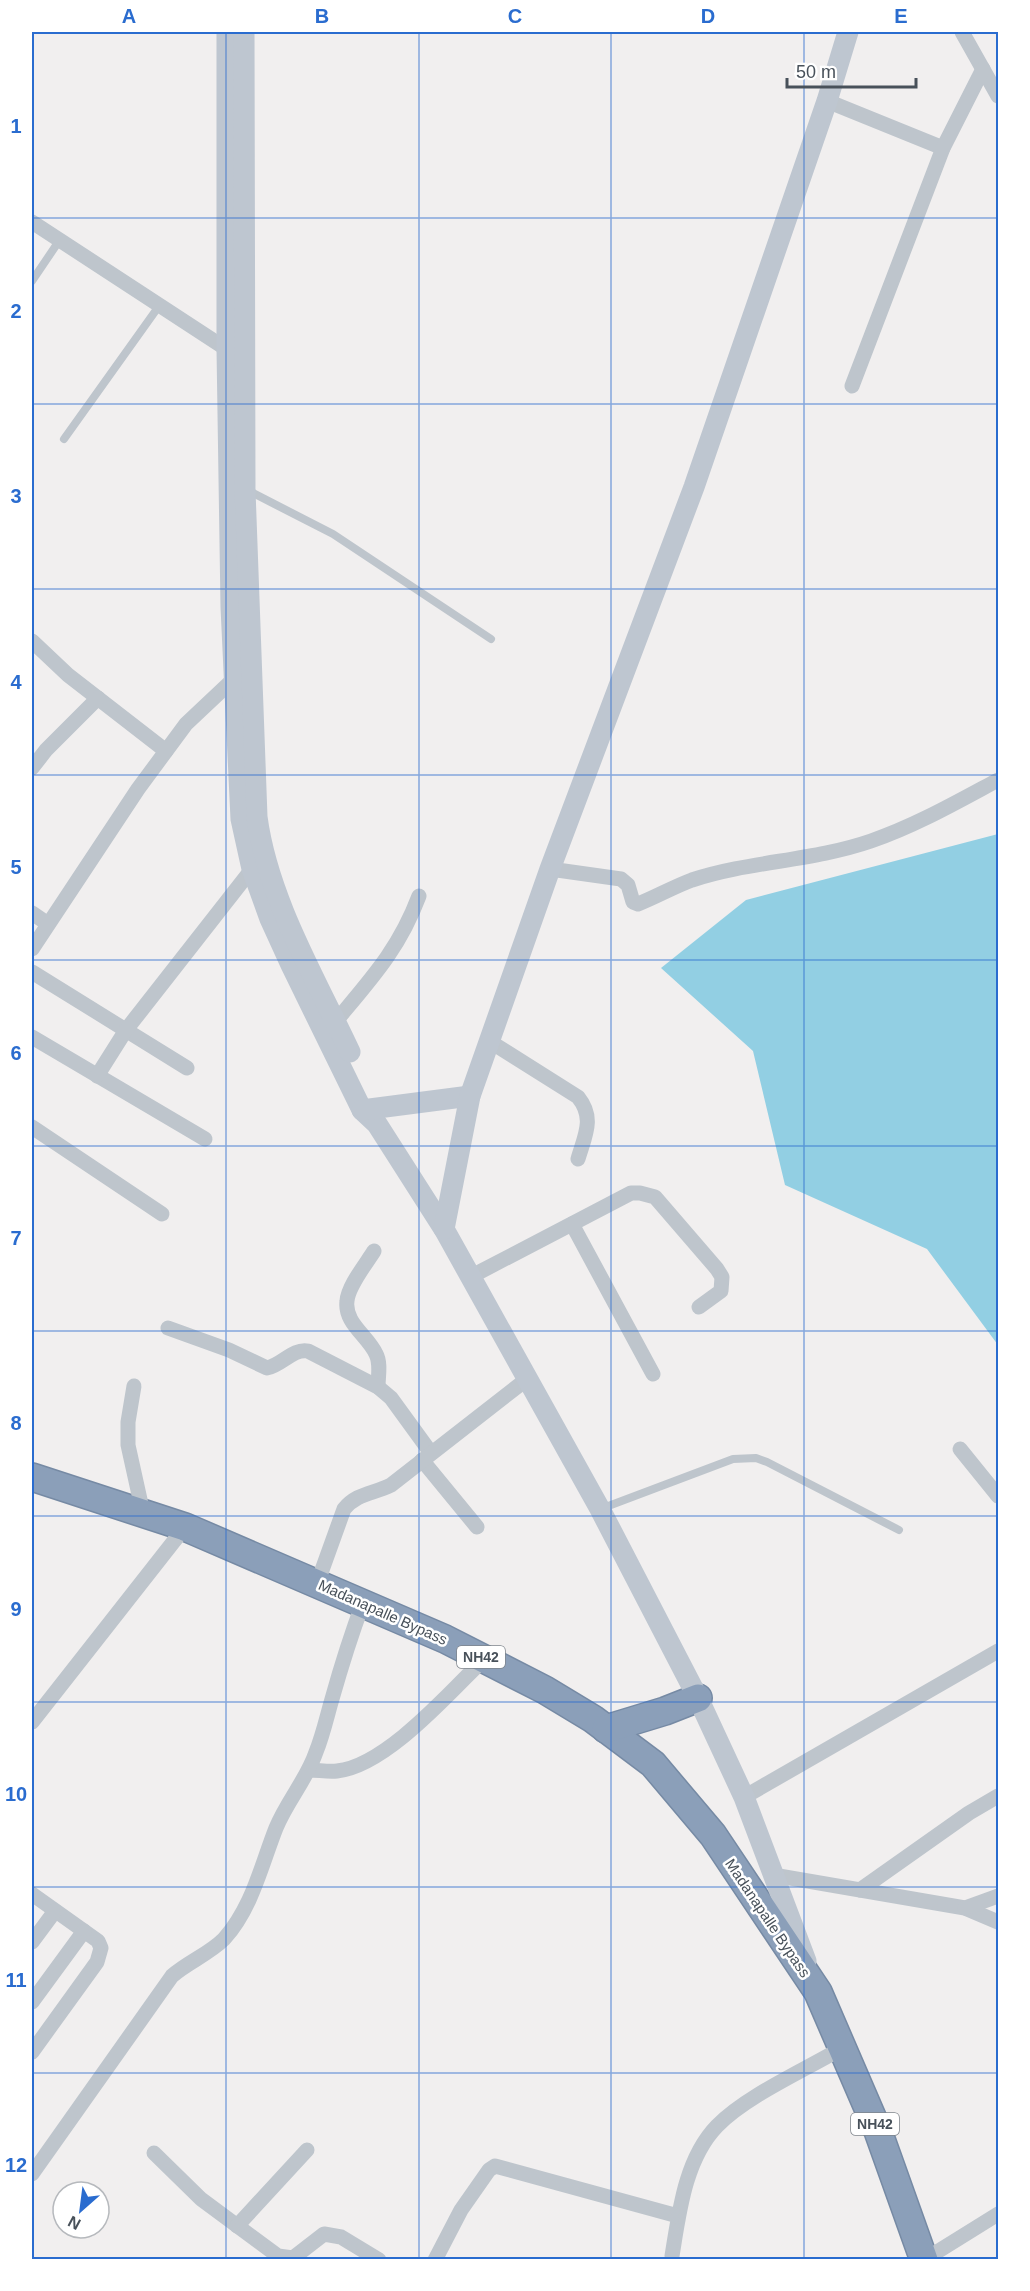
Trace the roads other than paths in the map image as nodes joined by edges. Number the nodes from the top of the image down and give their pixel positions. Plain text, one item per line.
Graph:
1 (227, 32) edge
2 (244, 32) edge
3 (848, 32) edge
4 (967, 34) edge
5 (983, 69) junction
6 (999, 96) edge
7 (827, 101) junction
8 (943, 148) junction
9 (32, 222) edge
10 (59, 241) junction
11 (32, 281) edge
12 (159, 306) junction
13 (227, 349) junction
14 (246, 362) junction
15 (852, 386) dead end
16 (64, 439) dead end
17 (246, 490) junction
18 (491, 639) dead end
19 (32, 641) edge
20 (250, 663) junction
21 (235, 678) junction
22 (98, 698) junction
23 (166, 751) junction
24 (32, 768) edge
25 (999, 780) edge
26 (252, 869) junction
27 (550, 869) junction
28 (419, 896) dead end
29 (32, 914) edge
30 (48, 924) junction
31 (32, 949) edge
32 (32, 972) edge
33 (336, 1021) junction
34 (126, 1030) junction
35 (32, 1037) edge
36 (489, 1041) junction
37 (187, 1068) dead end
38 (97, 1076) junction
39 (470, 1096) junction
40 (372, 1113) junction
41 (32, 1127) edge
42 (206, 1139) dead end
43 (578, 1159) dead end
44 (162, 1215) dead end
45 (572, 1224) junction
46 (444, 1229) junction
47 (374, 1251) dead end
48 (470, 1276) junction
49 (699, 1307) dead end
50 (168, 1328) dead end
51 (653, 1374) dead end
52 (527, 1379) junction
53 (134, 1386) dead end
54 (378, 1387) junction
55 (960, 1449) dead end
56 (427, 1456) junction
57 (32, 1477) edge
58 (999, 1496) edge
59 (600, 1509) junction
60 (143, 1513) junction
61 (185, 1527) junction
62 (477, 1527) dead end
63 (899, 1530) dead end
64 (317, 1584) junction
65 (363, 1604) junction
66 (999, 1651) edge
67 (484, 1659) junction
68 (698, 1698) junction
69 (32, 1722) edge
70 (606, 1729) junction
71 (309, 1770) junction
72 (999, 1796) edge
73 (744, 1797) junction
74 (773, 1875) junction
75 (860, 1890) junction
76 (32, 1894) edge
77 (999, 1896) edge
78 (965, 1908) junction
79 (55, 1911) junction
80 (999, 1922) edge
81 (84, 1931) junction
82 (32, 1942) edge
83 (818, 1992) junction
84 (32, 2002) edge
85 (842, 2048) junction
86 (32, 2052) edge
87 (307, 2150) dead end
88 (154, 2152) dead end
89 (32, 2174) edge
90 (999, 2214) edge
91 (678, 2216) junction
92 (237, 2226) junction
93 (672, 2256) dead end
94 (379, 2259) edge
95 (435, 2259) edge
96 (924, 2259) edge

1 - 13 street
2 - 14 street
3 - 7 street
4 - 5 street
5 - 6 street
5 - 8 street
7 - 8 street
7 - 27 street
8 - 15 street
9 - 10 street
10 - 11 lane
10 - 12 street
12 - 13 street
12 - 16 lane
13 - 14 street
13 - 21 street
14 - 17 street
17 - 18 lane
17 - 20 street
19 - 22 street
20 - 21 street
20 - 33 street
21 - 23 street
21 - 26 street
22 - 23 street
22 - 24 street
23 - 30 street
25 - 27 street
26 - 34 street
26 - 40 street
27 - 36 street
28 - 33 street
29 - 30 street
30 - 31 street
32 - 34 street
33 - 40 street
34 - 37 street
34 - 38 street
35 - 38 street
36 - 39 street
36 - 43 street
38 - 42 street
39 - 40 street
39 - 46 street
40 - 46 street
41 - 44 street
45 - 48 street
45 - 49 street
45 - 51 street
46 - 48 street
47 - 54 street
48 - 52 street
50 - 54 street
52 - 56 street
52 - 59 street
53 - 60 street
54 - 56 street
55 - 58 street
56 - 62 street
56 - 64 street
57 - 60 highway, Madanapalle Bypass / NH42
59 - 63 lane
59 - 68 street
60 - 61 highway, Madanapalle Bypass / NH42
61 - 64 highway, Madanapalle Bypass / NH42
61 - 69 street
64 - 65 highway, Madanapalle Bypass / NH42
65 - 67 highway, Madanapalle Bypass / NH42
65 - 71 street
66 - 73 street
67 - 70 highway, Madanapalle Bypass / NH42
67 - 71 street
68 - 70 highway
68 - 73 street
70 - 83 highway, Madanapalle Bypass / NH42
71 - 89 street
72 - 75 street
73 - 74 street
74 - 75 street
74 - 83 street
75 - 78 street
76 - 79 street
77 - 78 street
78 - 80 street
79 - 81 street
79 - 82 street
81 - 84 street
81 - 86 street
83 - 85 highway, NH42
85 - 91 street
85 - 96 highway, NH42
87 - 92 street
88 - 92 street
90 - 96 street
91 - 93 street
91 - 95 street
92 - 94 street

